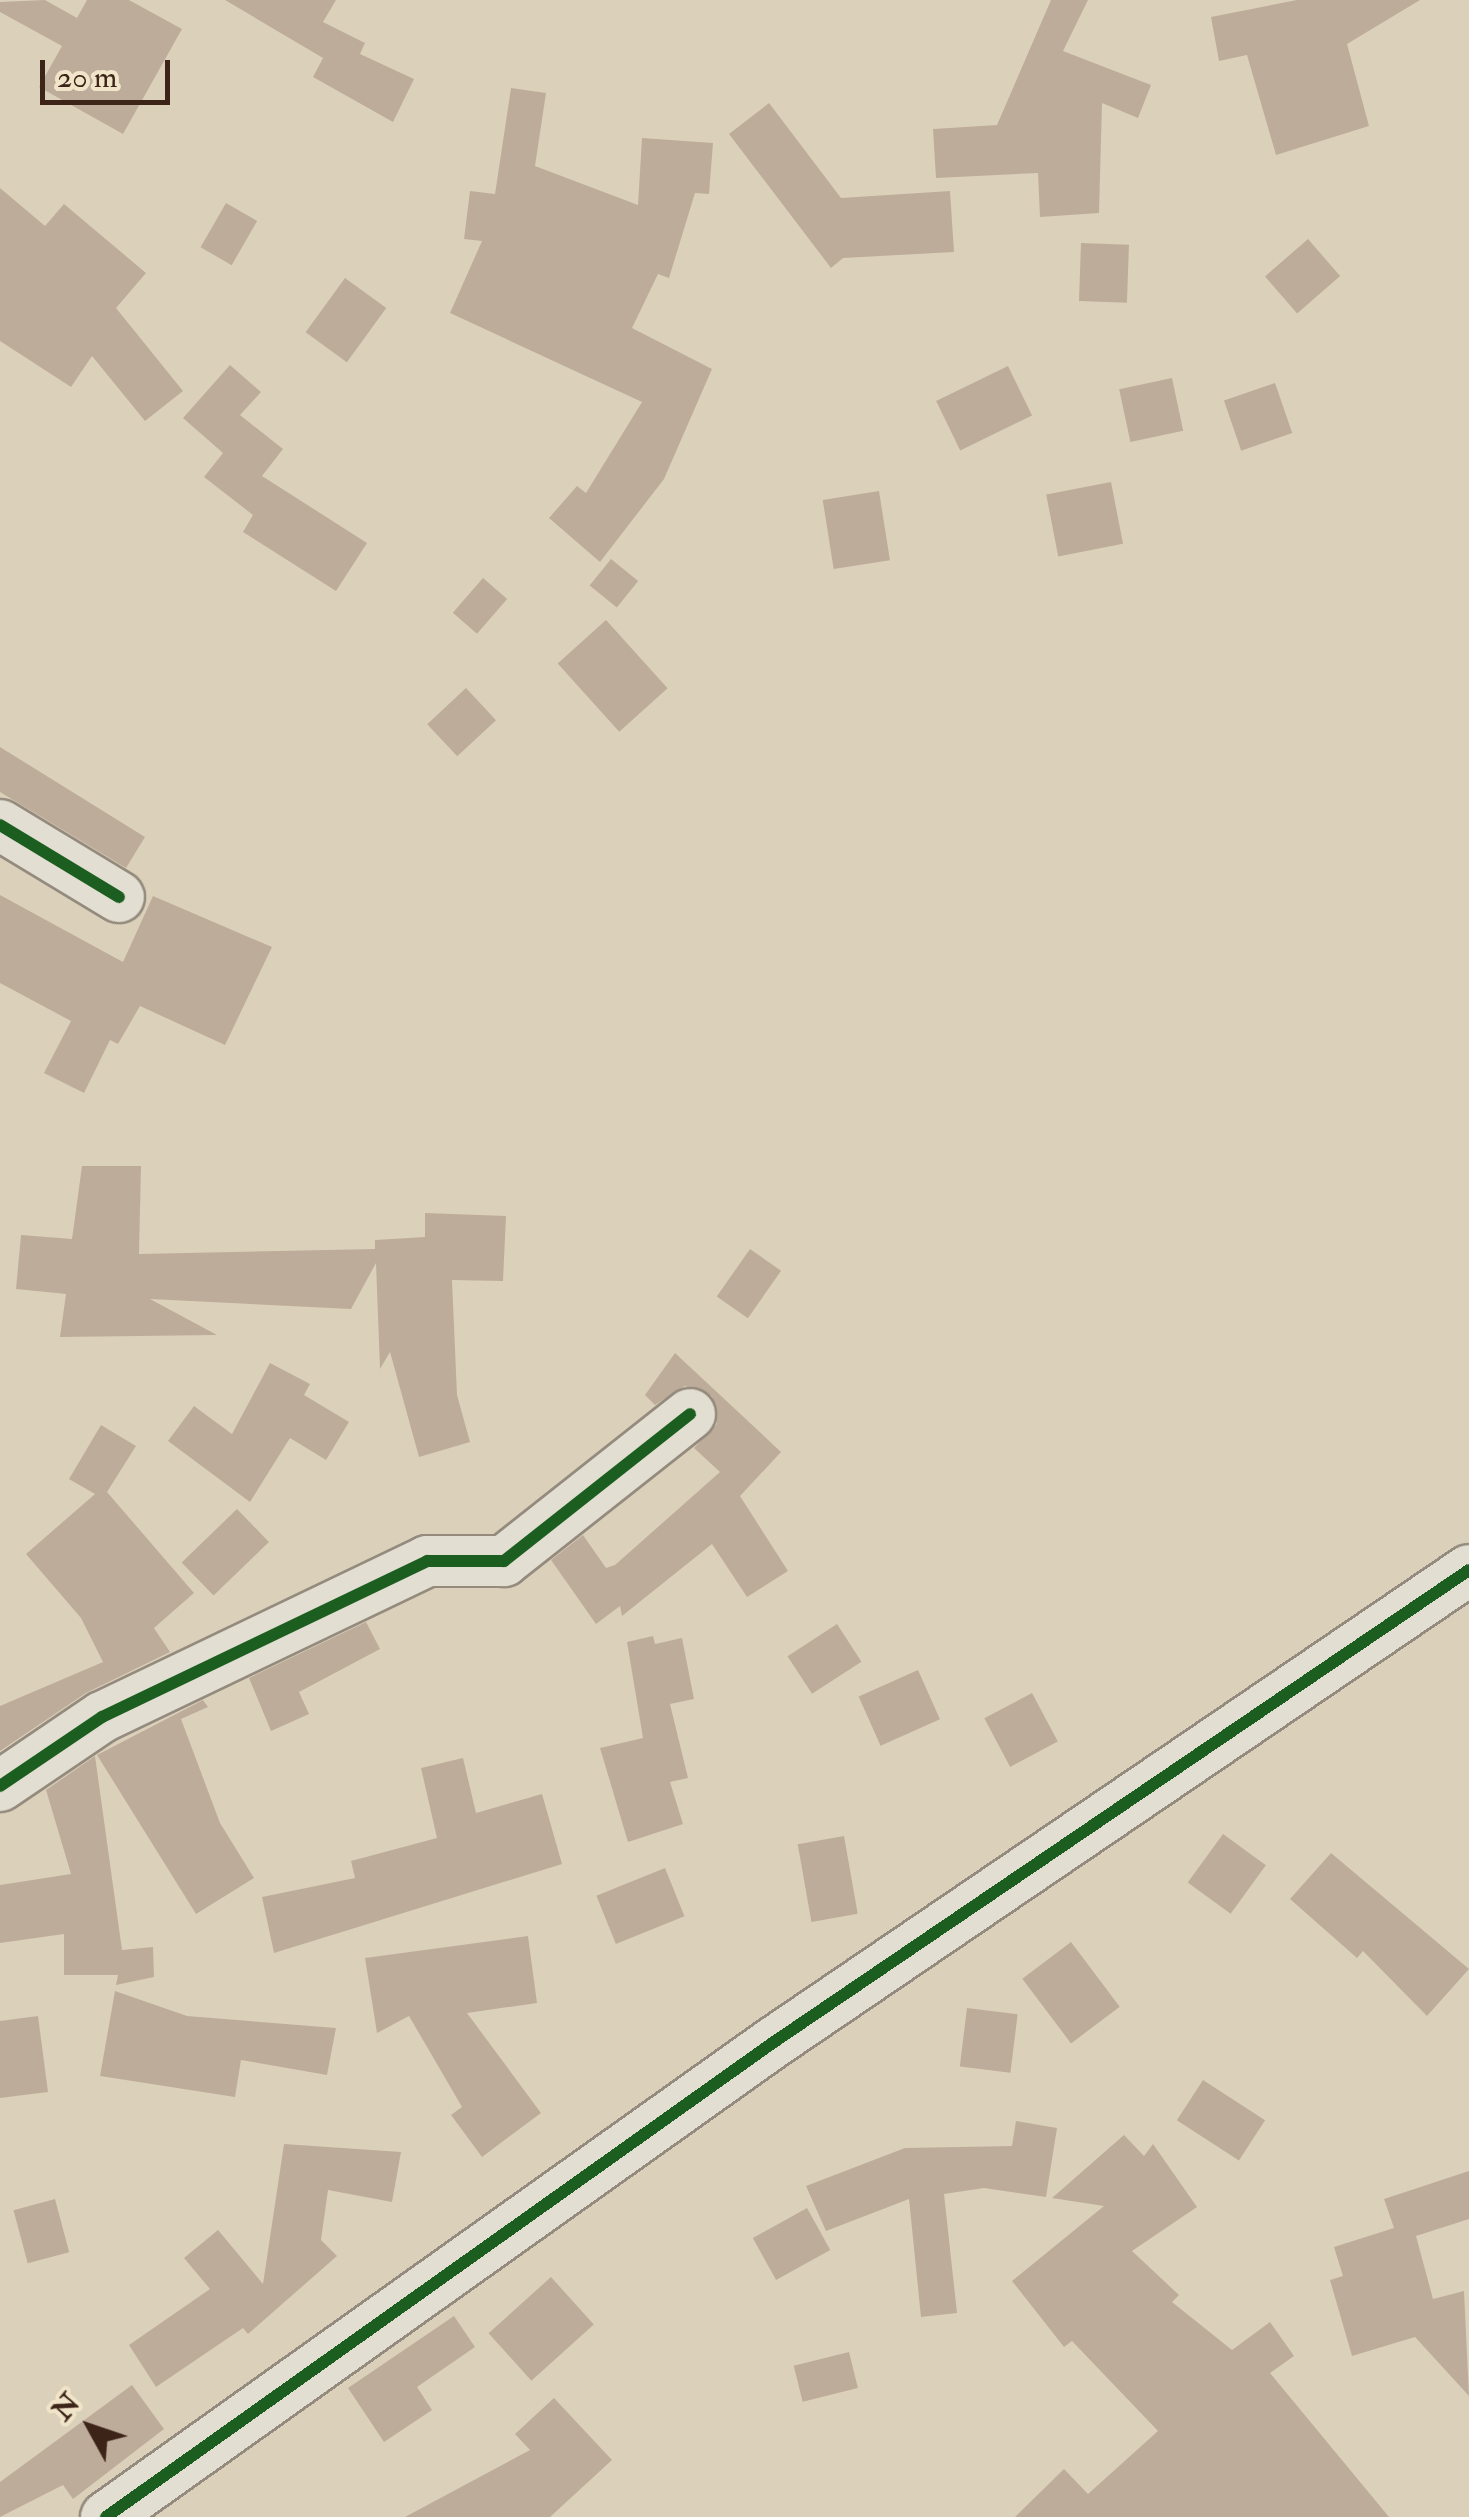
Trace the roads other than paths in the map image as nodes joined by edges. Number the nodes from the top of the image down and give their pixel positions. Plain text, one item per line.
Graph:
1 (0, 825) edge
2 (119, 896) dead end
3 (690, 1414) dead end
4 (1469, 1570) edge
5 (0, 1786) edge
6 (106, 2517) edge

1 - 2 street
3 - 5 street
4 - 6 street

